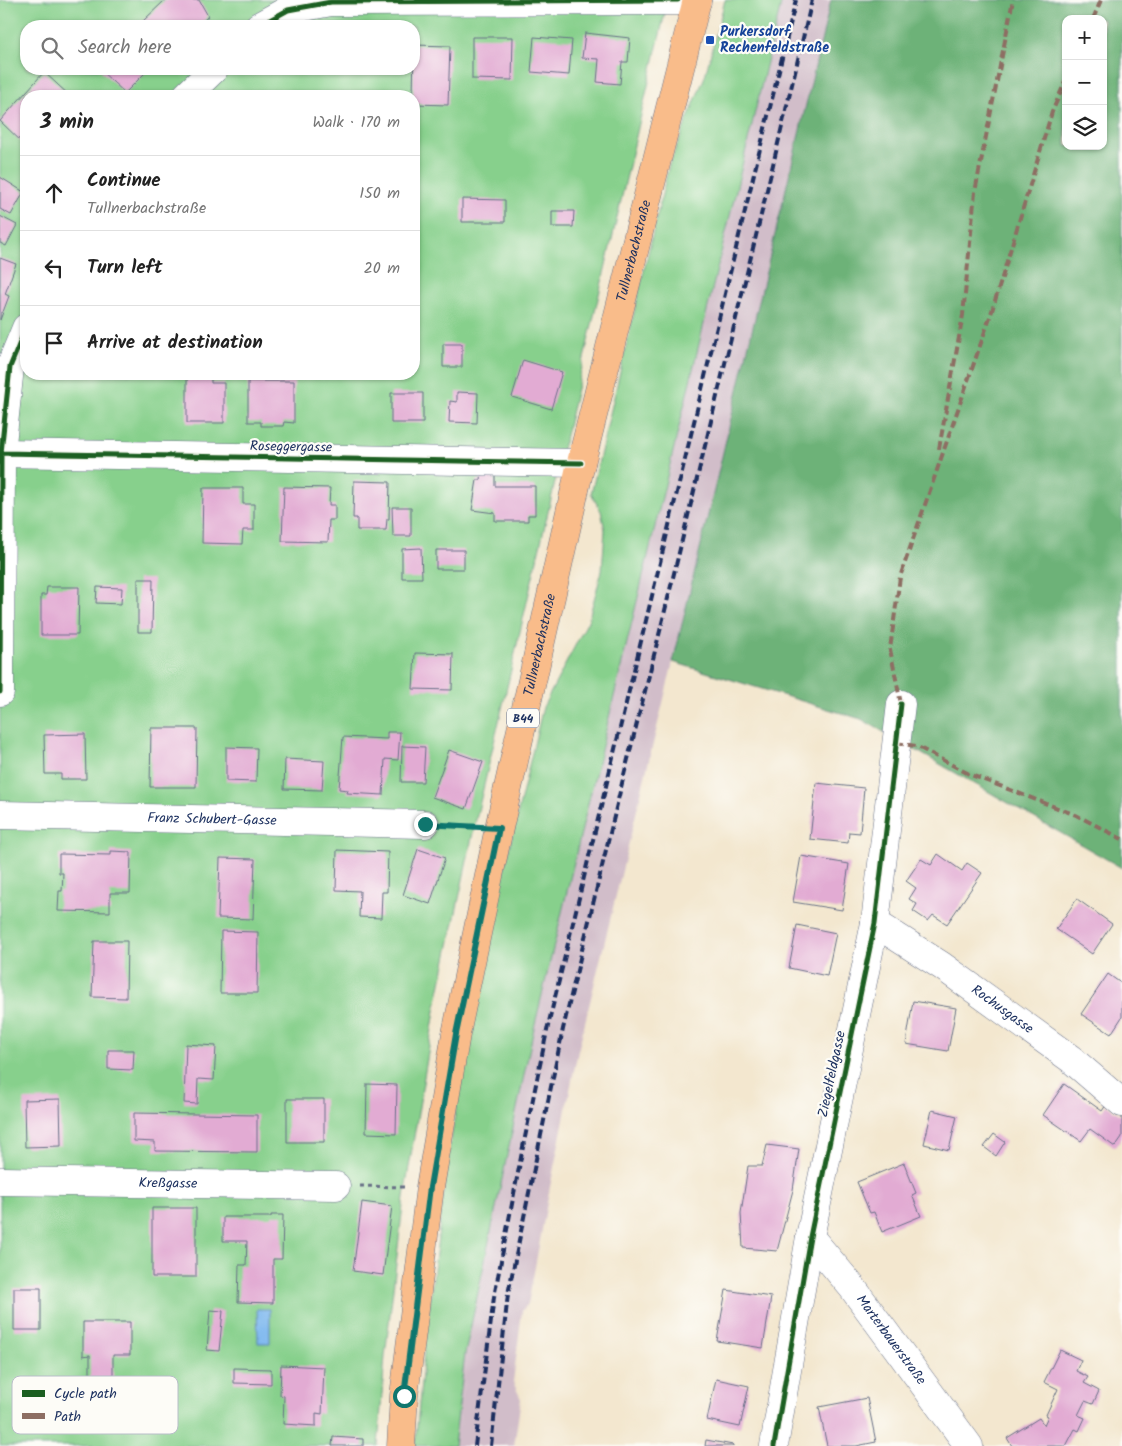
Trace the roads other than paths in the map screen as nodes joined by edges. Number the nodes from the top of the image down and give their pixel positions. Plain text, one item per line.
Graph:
1 (697, 0) edge
2 (270, 20) edge
3 (208, 75) edge
4 (192, 90) edge
5 (20, 343) edge
6 (1, 453) edge
7 (581, 463) junction
8 (0, 692) edge
9 (901, 704) dead end
10 (0, 815) edge
11 (425, 824) road end
12 (875, 923) junction
13 (1122, 1104) edge
14 (0, 1181) edge
15 (336, 1186) road end
16 (810, 1237) junction
17 (401, 1446) edge
18 (774, 1446) edge
19 (969, 1446) edge

1 - 2 street
1 - 7 main road, Tullnerbachstraße / B44
3 - 4 street
5 - 6 street
6 - 7 street, Roseggergasse
6 - 8 street
7 - 17 main road, Tullnerbachstraße / B44
9 - 12 street, Ziegelfeldgasse
10 - 11 street, Franz Schubert-Gasse
12 - 13 street, Rochusgasse
12 - 16 street, Ziegelfeldgasse
14 - 15 street, Kreßgasse
16 - 18 street, Ziegelfeldgasse
16 - 19 street, Marterbauerstraße

